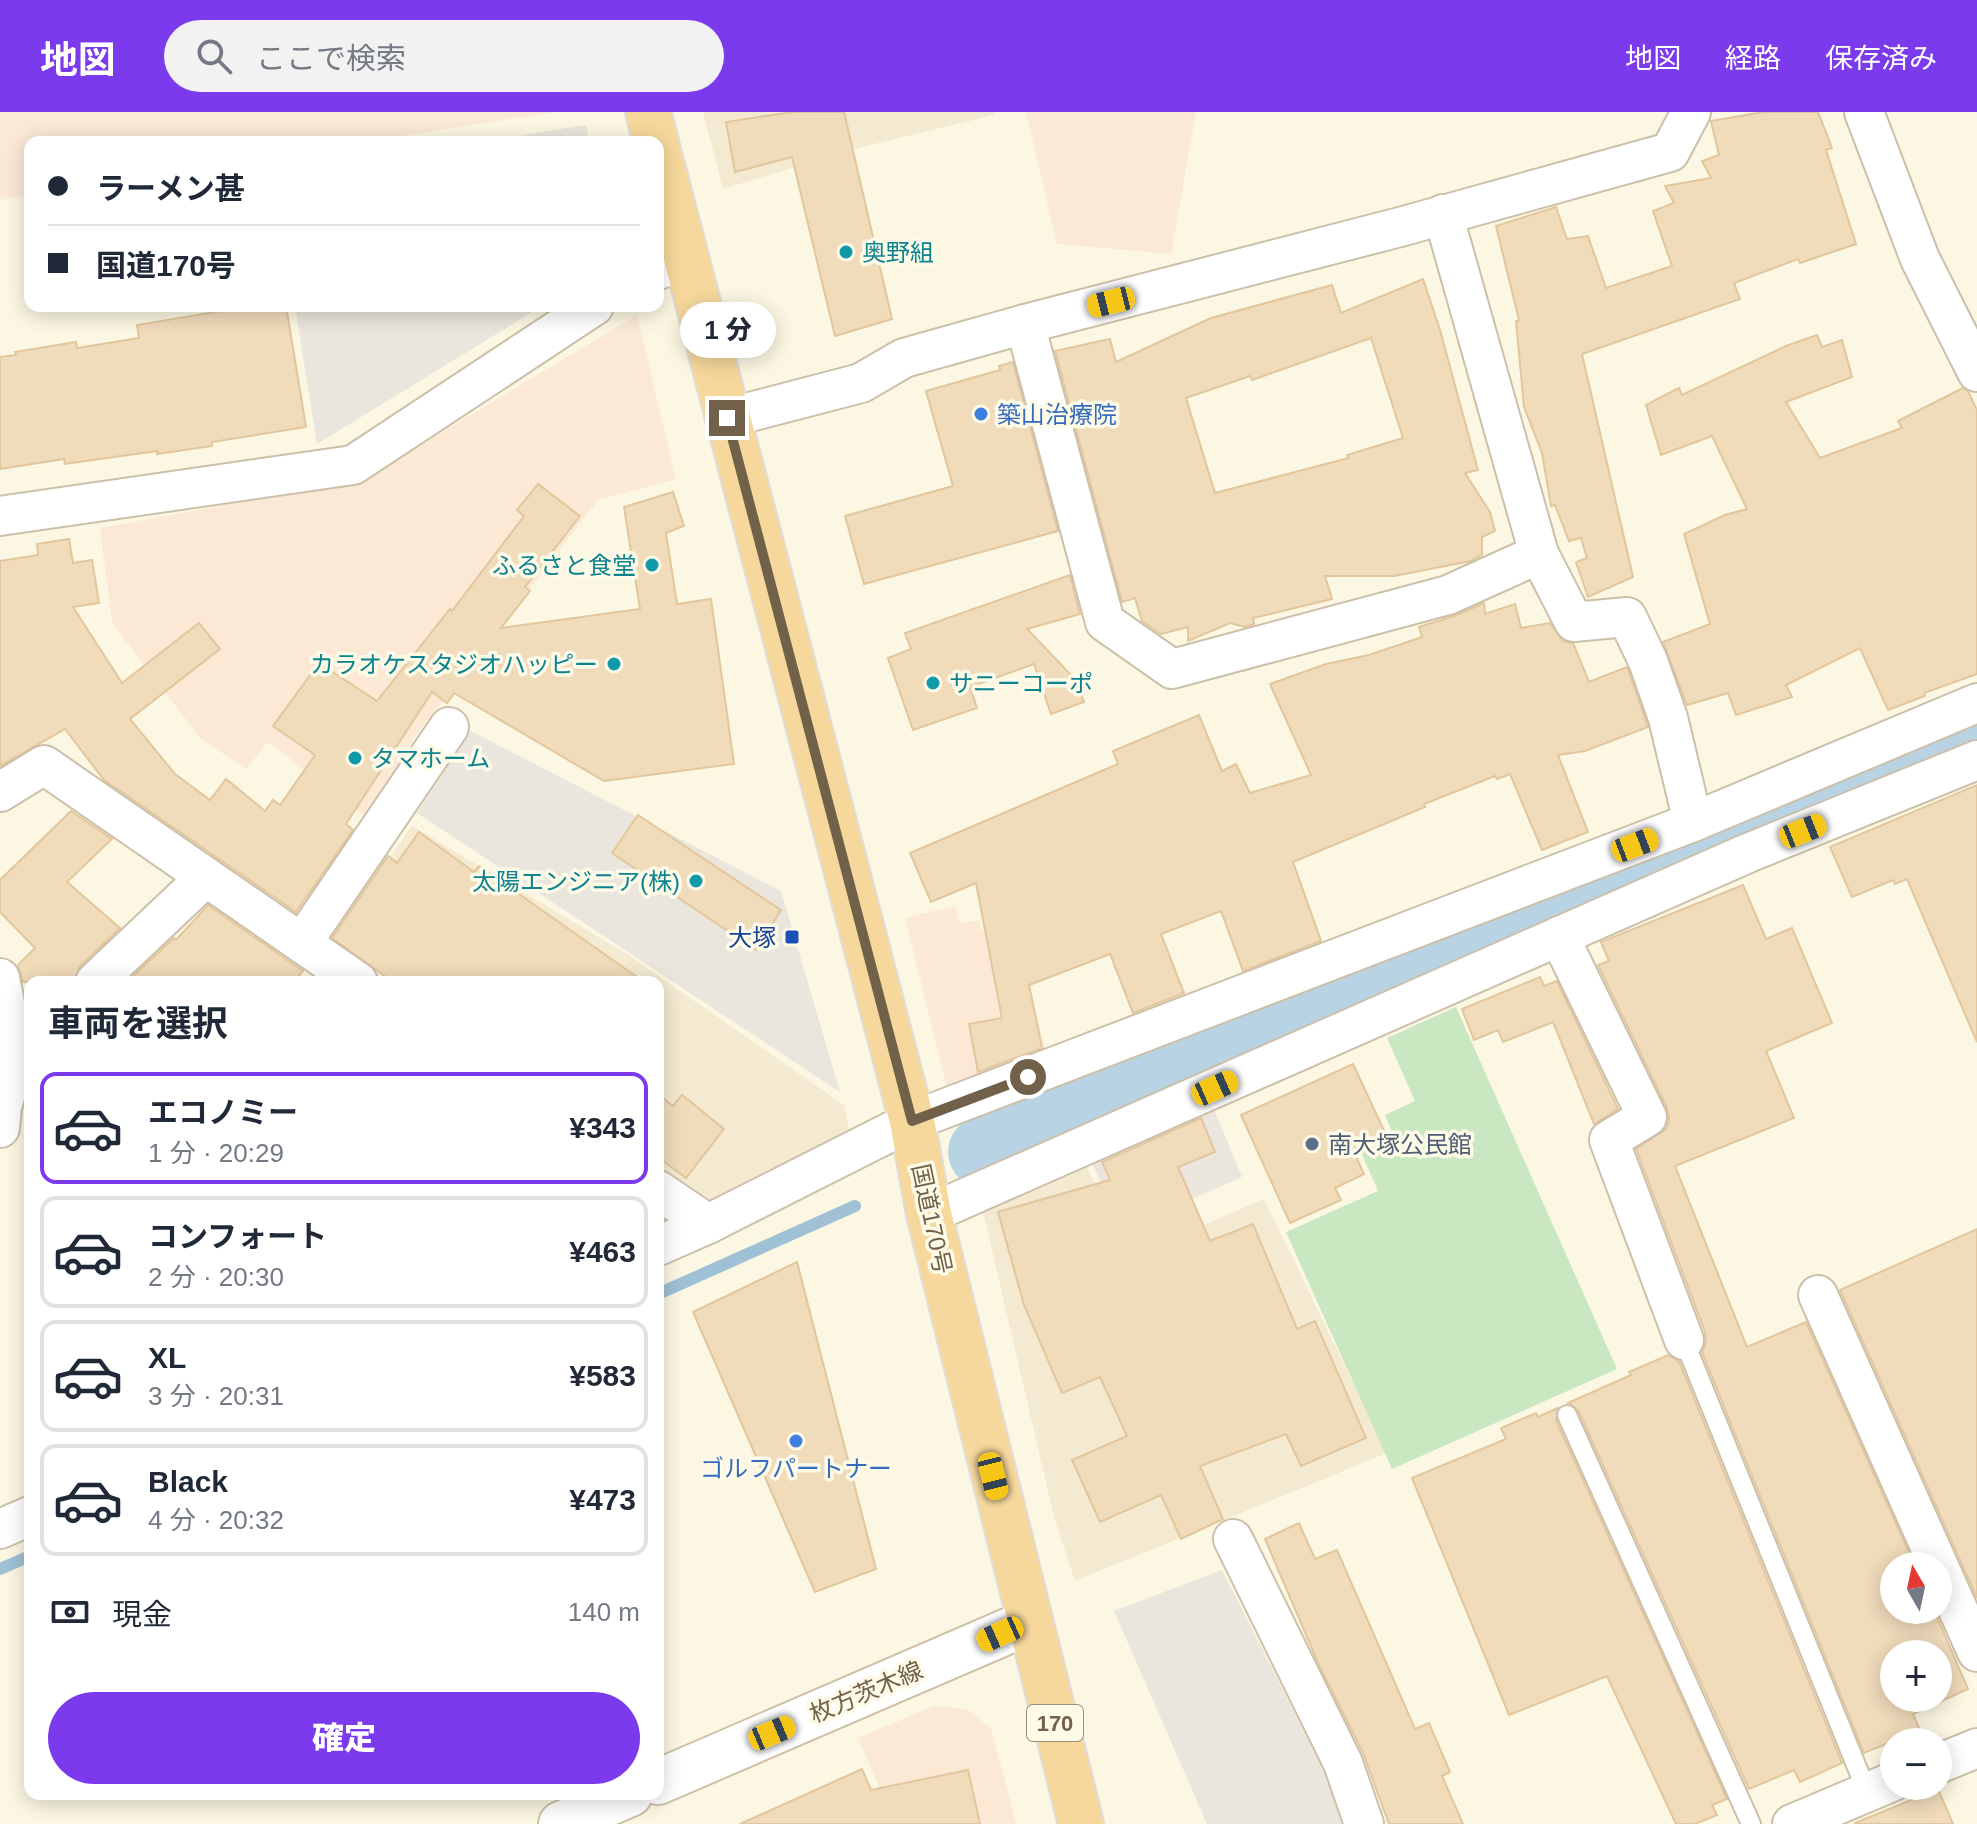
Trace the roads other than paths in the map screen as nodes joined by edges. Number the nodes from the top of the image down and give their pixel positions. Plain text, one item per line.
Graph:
1 (648, 112) edge
2 (1691, 112) edge
3 (1864, 112) edge
4 (654, 136) edge
5 (664, 199) edge
6 (1443, 214) junction
7 (672, 265) edge
8 (585, 312) edge
9 (1025, 324) junction
10 (1977, 372) edge
11 (727, 418) junction
12 (0, 516) edge
13 (1539, 554) junction
14 (1977, 703) edge
15 (449, 727) dead end
16 (1977, 760) edge
17 (0, 792) edge
18 (1693, 822) junction
19 (206, 877) junction
20 (1559, 936) junction
21 (302, 943) junction
22 (101, 976) edge
23 (349, 976) edge
24 (0, 978) edge
25 (23, 1051) edge
26 (912, 1121) junction
27 (0, 1128) edge
28 (664, 1194) edge
29 (929, 1214) junction
30 (708, 1224) junction
31 (664, 1243) edge
32 (1818, 1295) dead end
33 (1686, 1344) joint
34 (1567, 1415) dead end
35 (24, 1519) edge
36 (0, 1529) edge
37 (1233, 1539) dead end
38 (1029, 1622) junction
39 (1977, 1652) edge
40 (1977, 1748) edge
41 (1952, 1758) edge
42 (664, 1779) edge
43 (1880, 1786) edge
44 (616, 1800) edge
45 (561, 1824) edge
46 (1081, 1824) edge
47 (1364, 1824) edge
48 (1751, 1824) edge
49 (1792, 1824) edge

1 - 4 highway
2 - 6 street
3 - 10 street
5 - 7 highway, 国道170号 / 170
6 - 9 street
6 - 13 street
7 - 11 highway, 国道170号 / 170
8 - 12 street
9 - 11 street
9 - 13 street
11 - 26 highway, 国道170号 / 170
13 - 18 street
14 - 18 street
15 - 21 street
16 - 20 street
17 - 19 street
18 - 26 street
19 - 21 street
19 - 22 street
20 - 29 street
20 - 33 street
21 - 23 street
24 - 25 street
25 - 27 street
26 - 29 highway, 国道170号 / 170
26 - 30 street
28 - 30 street
29 - 38 highway, 国道170号 / 170
30 - 31 street
32 - 39 street
33 - 43 lane
34 - 48 lane
35 - 36 street
37 - 47 street
38 - 42 main road, 枚方茨木線
38 - 46 highway, 国道170号 / 170
40 - 41 street
43 - 49 street
44 - 45 main road

